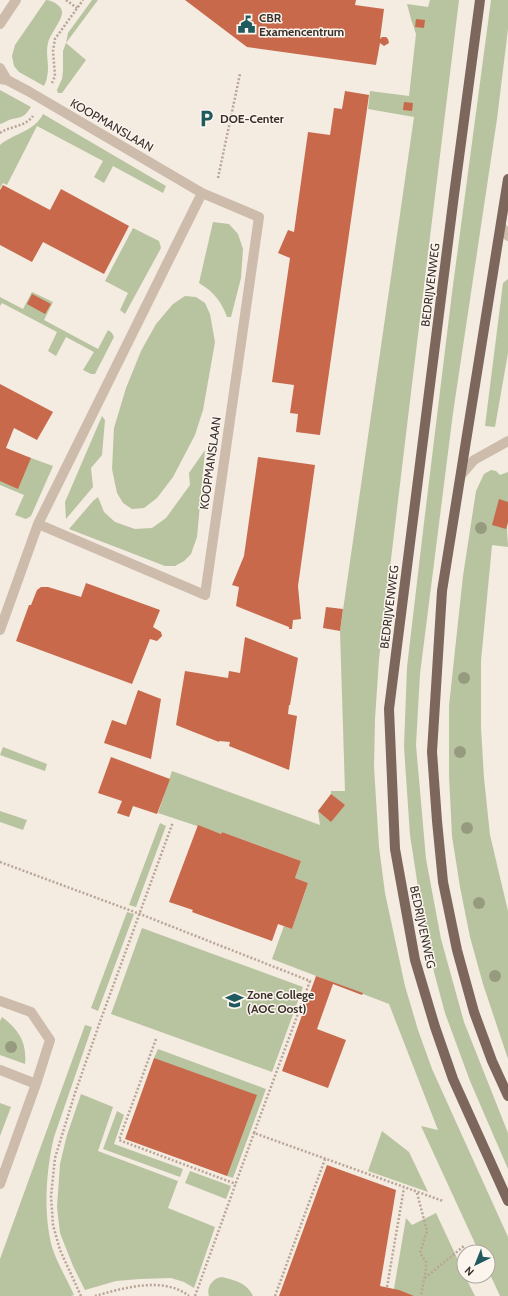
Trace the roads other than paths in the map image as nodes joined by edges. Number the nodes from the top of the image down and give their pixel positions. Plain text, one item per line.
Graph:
1 (16, 0) edge
2 (480, 0) edge
3 (0, 24) edge
4 (0, 68) edge
5 (4, 79) edge
6 (508, 179) edge
7 (202, 193) junction
8 (501, 226) junction
9 (508, 236) edge
10 (508, 441) edge
11 (461, 475) junction
12 (38, 524) junction
13 (0, 630) edge
14 (0, 1001) edge
15 (0, 1070) edge
16 (36, 1084) junction
17 (508, 1096) edge
18 (0, 1184) edge
19 (508, 1201) edge

1 - 3 street
2 - 19 main road, BEDRIJVENWEG
4 - 5 street, KOOPMANSLAAN
5 - 7 street, KOOPMANSLAAN
6 - 8 main road
7 - 12 street
7 - 12 street, KOOPMANSLAAN
8 - 9 street
8 - 11 main road
10 - 11 street
11 - 17 main road
12 - 13 street
14 - 16 street
15 - 16 street
16 - 18 street

